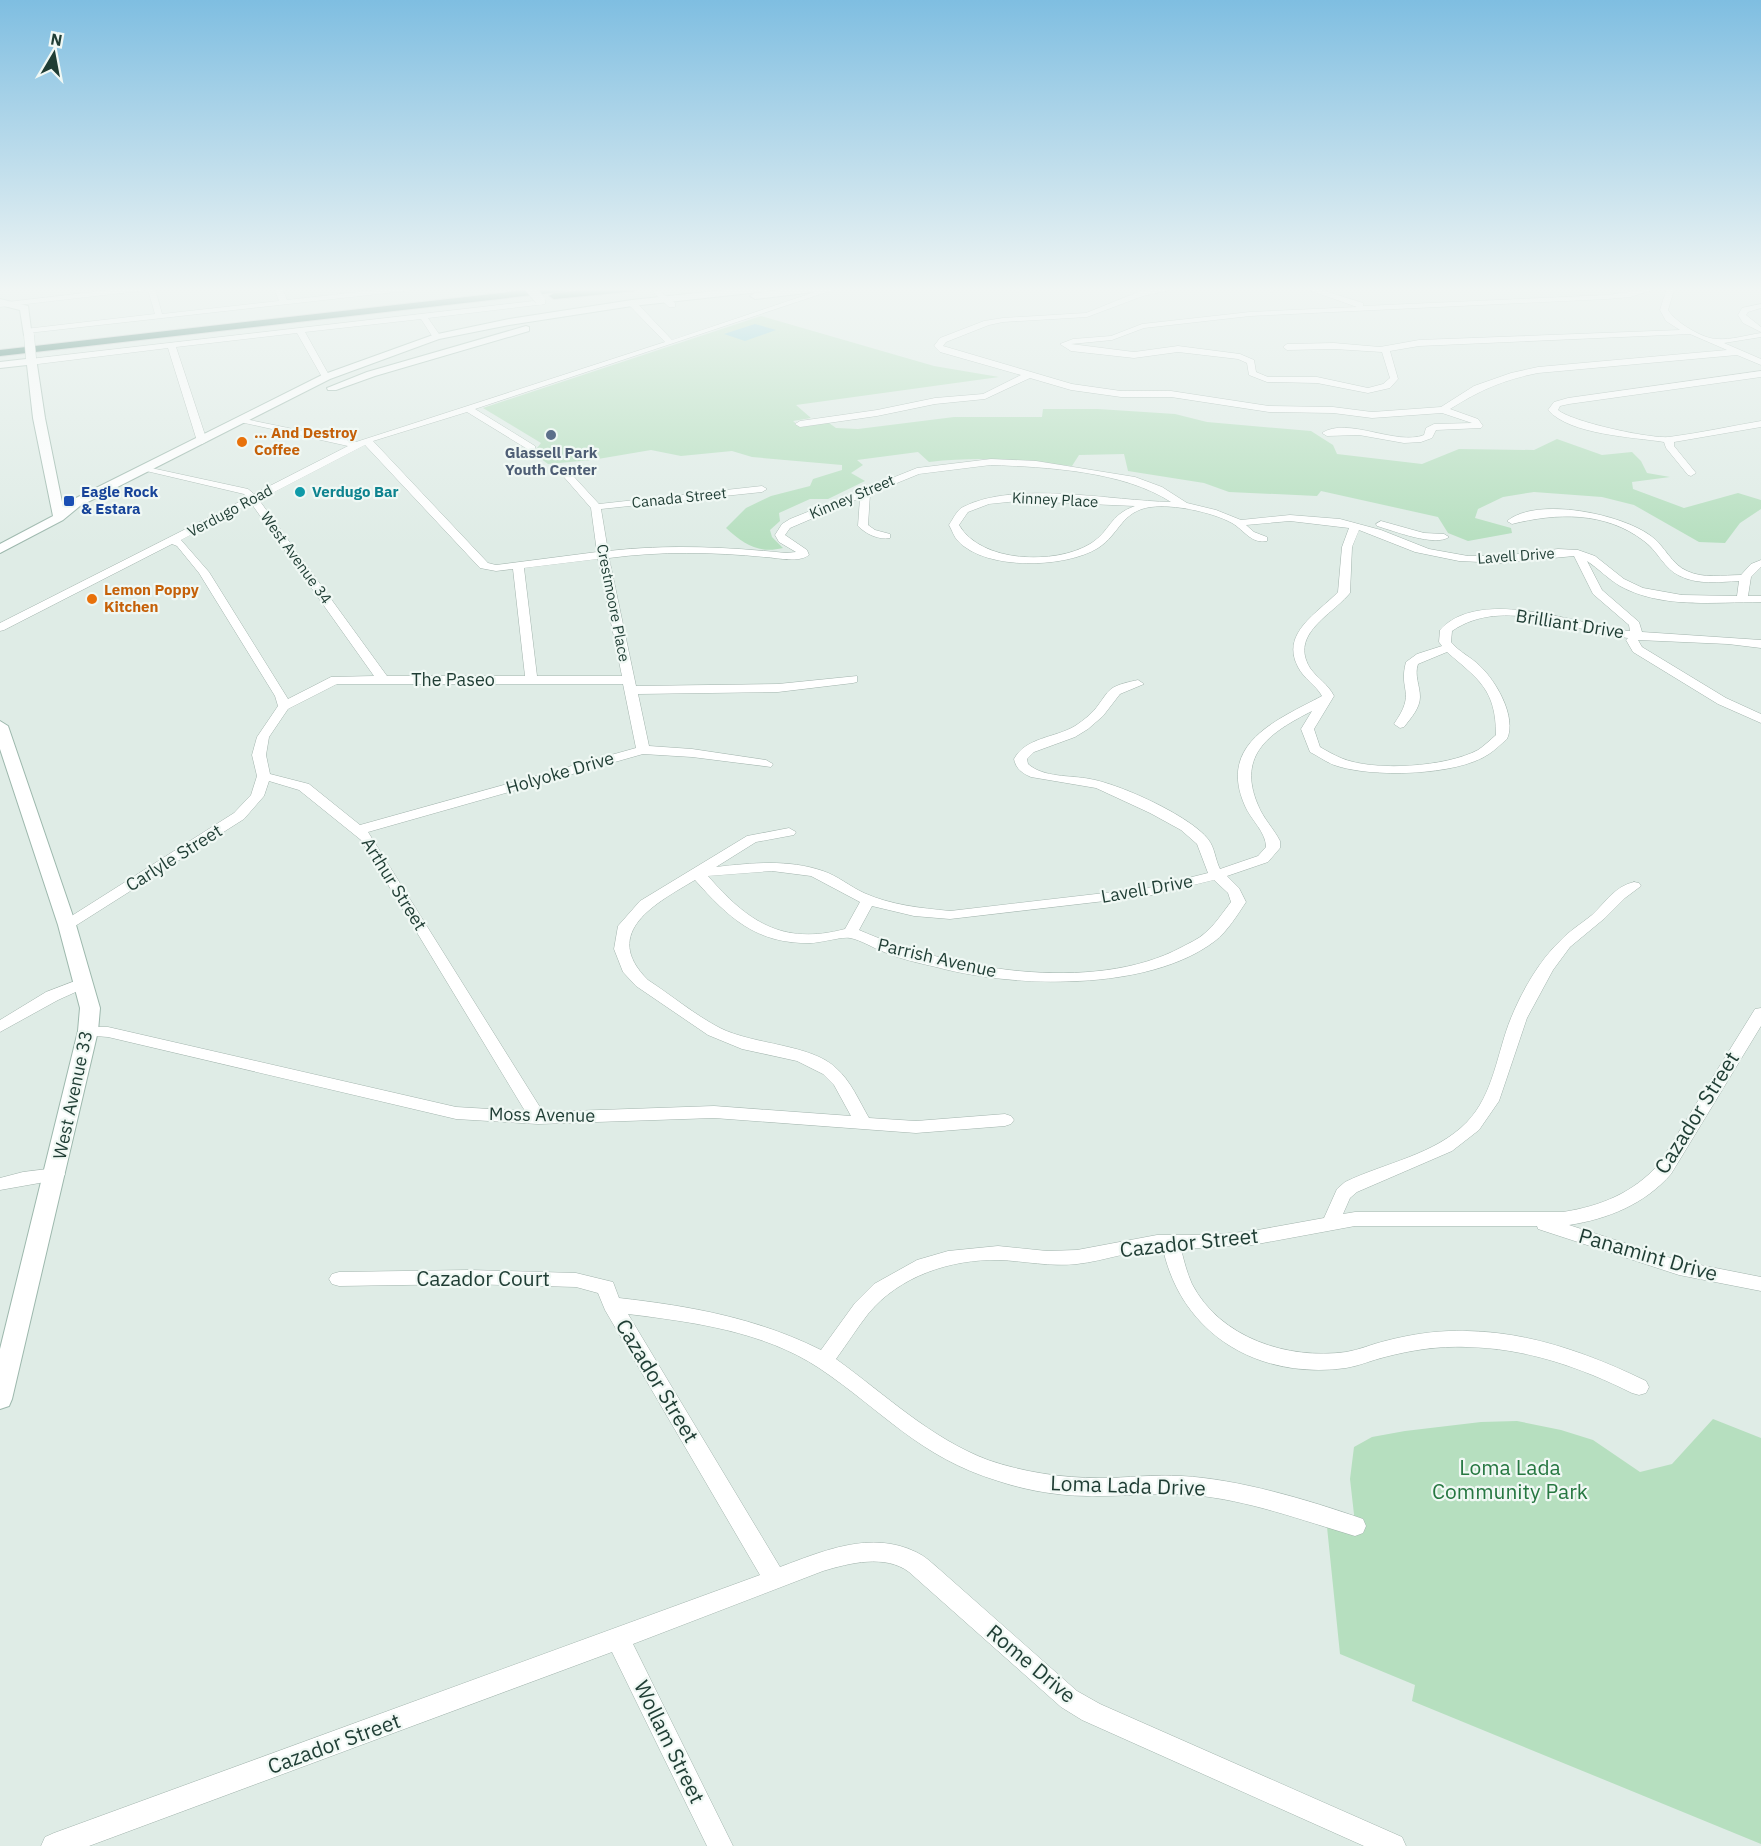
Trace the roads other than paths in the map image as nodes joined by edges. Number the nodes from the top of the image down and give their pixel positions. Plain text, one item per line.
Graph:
1 (34, 374) edge
2 (180, 374) edge
3 (324, 374) edge
4 (334, 374) edge
5 (369, 374) edge
6 (371, 374) edge
7 (573, 374) edge
8 (1021, 374) edge
9 (1254, 374) edge
10 (1394, 374) edge
11 (1518, 374) edge
12 (1760, 374) edge
13 (1027, 376) junction
14 (326, 377) junction
15 (313, 396) junction
16 (467, 408) junction
17 (1443, 410) junction
18 (243, 420) junction
19 (257, 423) junction
20 (800, 424) dead end
21 (1761, 424) edge
22 (1326, 433) dead end
23 (1669, 440) junction
24 (202, 441) junction
25 (361, 443) junction
26 (532, 448) dead end
27 (145, 468) junction
28 (562, 468) dead end
29 (160, 472) junction
30 (1691, 473) dead end
31 (762, 489) dead end
32 (865, 492) junction
33 (252, 499) junction
34 (1147, 505) junction
35 (1183, 505) junction
36 (596, 507) junction
37 (59, 517) junction
38 (1512, 521) dead end
39 (1239, 523) junction
40 (1349, 525) junction
41 (886, 536) dead end
42 (1444, 537) dead end
43 (1263, 539) dead end
44 (173, 540) junction
45 (0, 549) edge
46 (1578, 553) junction
47 (603, 556) junction
48 (1761, 563) edge
49 (518, 565) junction
50 (1743, 578) junction
51 (1742, 599) junction
52 (1761, 599) edge
53 (0, 628) edge
54 (1636, 634) junction
55 (1761, 644) edge
56 (1449, 648) junction
57 (853, 679) dead end
58 (383, 680) junction
59 (531, 680) junction
60 (1138, 684) dead end
61 (630, 685) junction
62 (1326, 699) junction
63 (284, 706) junction
64 (1761, 719) edge
65 (1400, 724) dead end
66 (0, 726) edge
67 (643, 750) junction
68 (766, 764) dead end
69 (264, 776) junction
70 (358, 830) junction
71 (789, 832) dead end
72 (697, 873) junction
73 (1217, 875) junction
74 (1634, 886) dead end
75 (868, 900) junction
76 (67, 925) junction
77 (850, 932) junction
78 (83, 983) junction
79 (1761, 1013) edge
80 (0, 1027) edge
81 (88, 1030) junction
82 (538, 1118) junction
83 (1005, 1120) dead end
84 (863, 1122) junction
85 (56, 1174) junction
86 (0, 1184) edge
87 (1536, 1221) junction
88 (1331, 1222) junction
89 (1170, 1241) junction
90 (339, 1279) dead end
91 (1761, 1284) edge
92 (612, 1305) junction
93 (825, 1362) junction
94 (1639, 1387) dead end
95 (0, 1400) edge
96 (1355, 1526) dead end
97 (776, 1580) junction
98 (618, 1639) junction
99 (54, 1846) edge
100 (720, 1846) edge
101 (1393, 1846) edge

1 - 37 main road
2 - 24 street
3 - 14 street
4 - 14 main road
5 - 14 main road
6 - 15 main road
7 - 16 street, Verdugo Road
8 - 13 street
9 - 10 street
11 - 17 street
12 - 23 street
13 - 17 street
13 - 20 street
14 - 15 main road
14 - 18 main road
15 - 19 main road
16 - 25 street, Verdugo Road
16 - 26 street
17 - 22 street
18 - 19 street
18 - 24 main road
19 - 25 street
19 - 29 main road
21 - 23 street
23 - 30 street
24 - 27 main road
25 - 33 street, Verdugo Road
25 - 49 street, Kinney Street
27 - 29 street, West Avenue 34
27 - 37 main road
28 - 36 street
29 - 33 street, West Avenue 34
29 - 37 main road
31 - 36 street, Canada Street
32 - 35 street, Kinney Street
32 - 41 street
32 - 47 street, Kinney Street
33 - 44 street, Verdugo Road
33 - 58 street, West Avenue 34
34 - 34 street, Kinney Place
34 - 35 street, Kinney Place
35 - 39 street, Kinney Street
36 - 47 street, Crestmoore Place
37 - 45 main road
38 - 50 street
39 - 40 street, Lavell Drive
39 - 43 street
40 - 42 street
40 - 46 street, Lavell Drive
40 - 62 street
44 - 53 street, Verdugo Road
44 - 63 street
46 - 51 street
46 - 54 street
47 - 49 street, Kinney Street
47 - 61 street, Crestmoore Place
48 - 50 street
49 - 59 street
50 - 51 street
51 - 52 street
54 - 55 street, Brilliant Drive
54 - 56 street, Brilliant Drive
54 - 64 street
56 - 62 street
56 - 65 street
57 - 61 street, The Paseo
58 - 59 street, The Paseo
58 - 63 street, The Paseo
59 - 61 street, The Paseo
60 - 73 street, Lavell Drive
61 - 67 street, Crestmoore Place
62 - 73 street
63 - 69 street
66 - 76 main road, West Avenue 33
67 - 68 street, Holyoke Drive
67 - 70 street, Holyoke Drive
69 - 70 street, Arthur Street
69 - 76 street, Carlyle Street
70 - 82 street, Arthur Street
71 - 72 street
72 - 75 street, Lavell Drive
72 - 77 street
72 - 84 street
73 - 75 street, Lavell Drive
73 - 77 street, Parrish Avenue
74 - 88 street
75 - 77 street
76 - 78 main road, West Avenue 33
78 - 80 street
78 - 81 main road, West Avenue 33
79 - 87 street, Cazador Street
81 - 82 street, Moss Avenue
81 - 85 main road, West Avenue 33
82 - 84 street, Moss Avenue
83 - 84 street, Moss Avenue
85 - 86 street
85 - 95 main road, West Avenue 33
87 - 88 street, Cazador Street
87 - 91 street, Panamint Drive
88 - 89 street, Cazador Street
89 - 93 street, Cazador Street
89 - 94 street
90 - 92 street, Cazador Court
92 - 93 street, Cazador Street
92 - 97 street, Cazador Street
93 - 96 street, Loma Lada Drive
97 - 98 street, Cazador Street
97 - 101 street, Rome Drive
98 - 99 street, Cazador Street
98 - 100 street, Wollam Street

